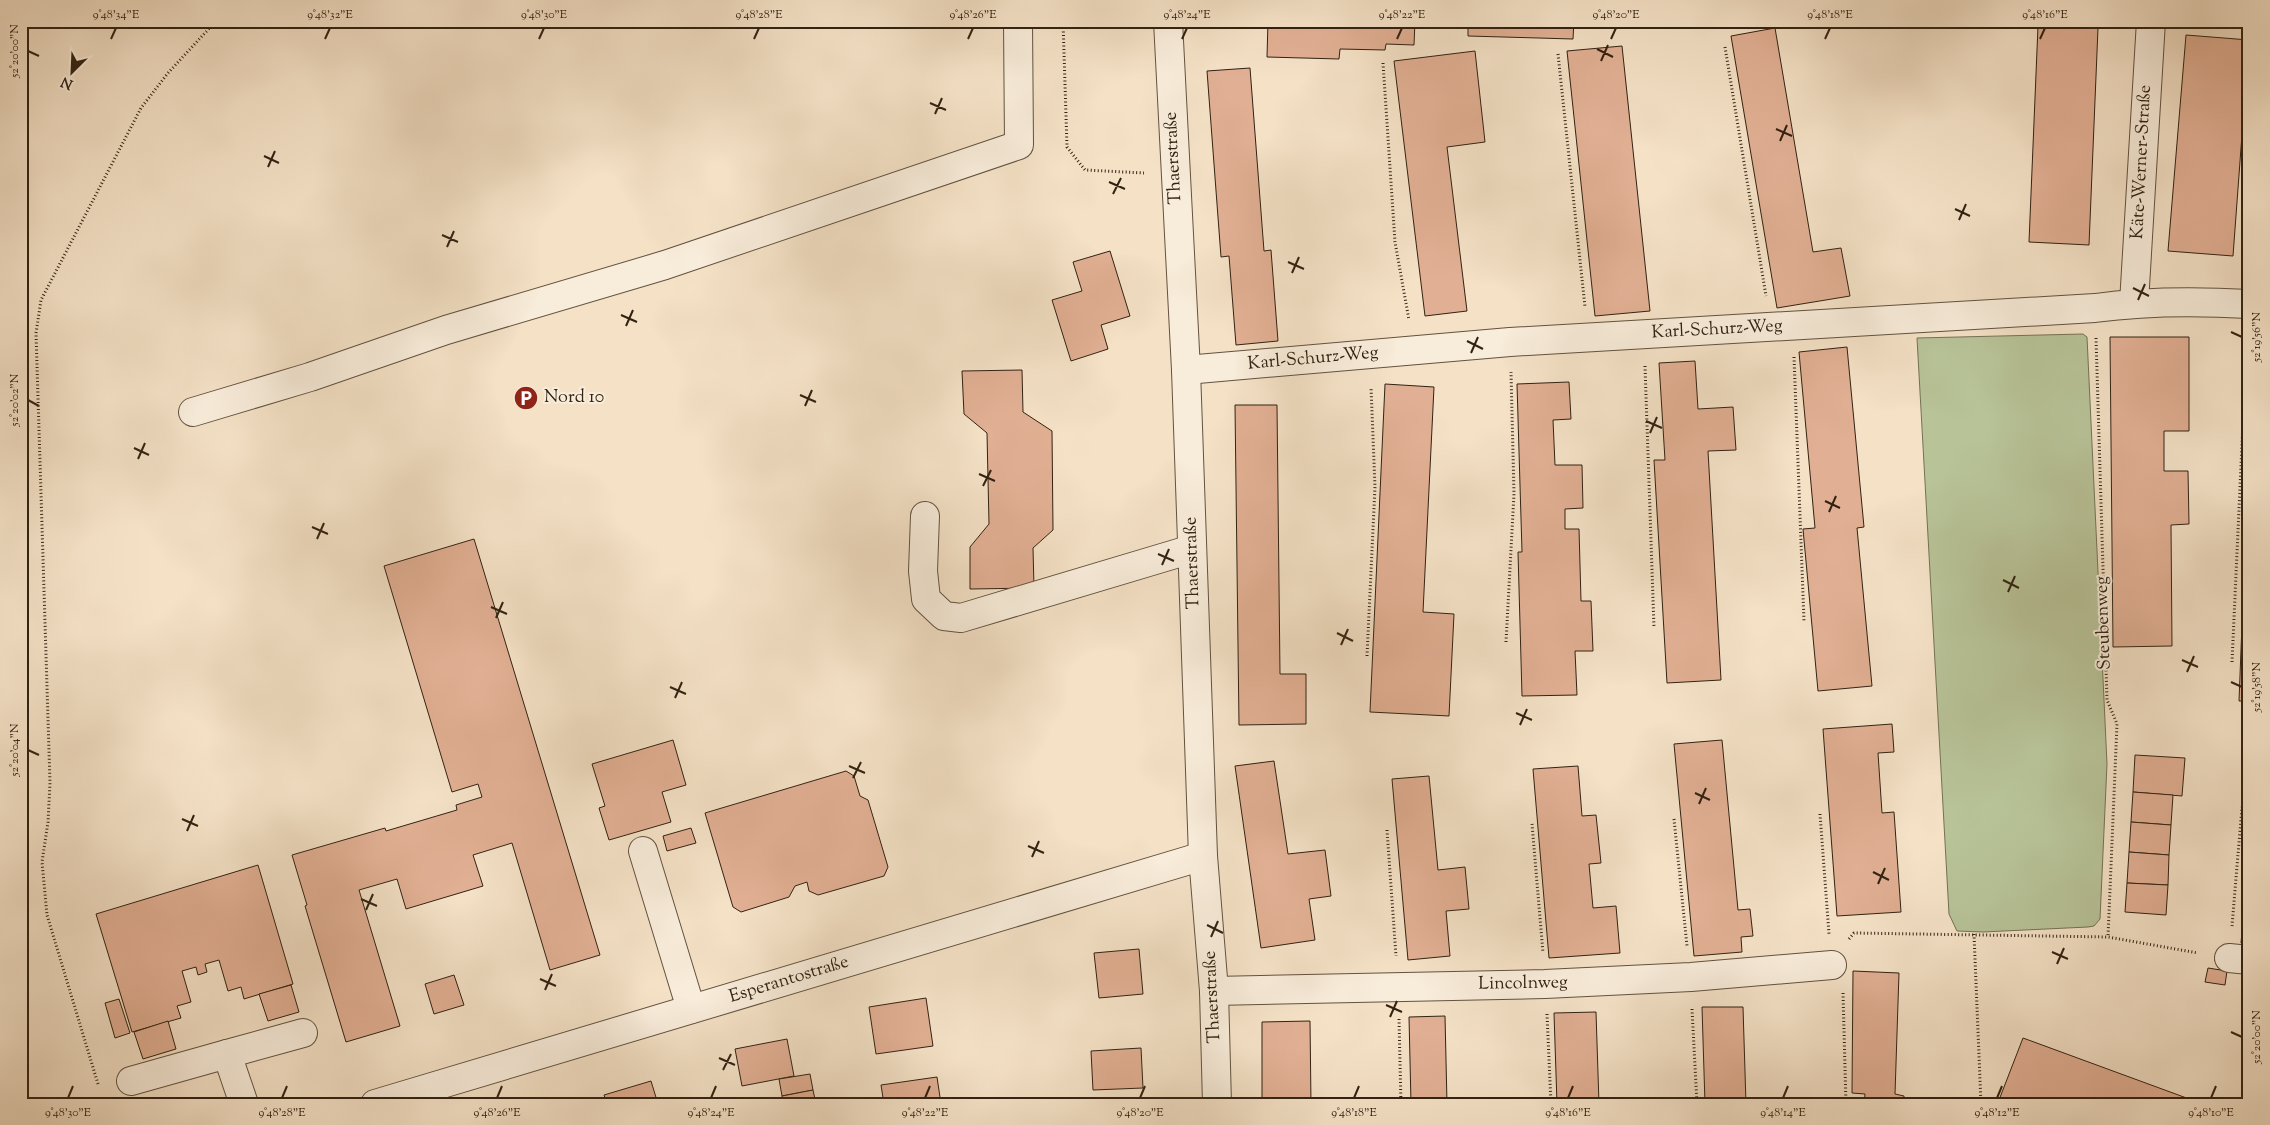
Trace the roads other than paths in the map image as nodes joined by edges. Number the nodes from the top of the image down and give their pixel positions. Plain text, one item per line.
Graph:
1 (1018, 21) edge
2 (1168, 21) edge
3 (2151, 21) edge
4 (2134, 302) junction
5 (2248, 304) edge
6 (1186, 370) junction
7 (193, 412) dead end
8 (925, 516) dead end
9 (1192, 549) junction
10 (643, 851) dead end
11 (1203, 856) junction
12 (1832, 964) road end
13 (1214, 991) junction
14 (691, 1009) junction
15 (303, 1033) dead end
16 (227, 1054) junction
17 (132, 1081) dead end
18 (244, 1104) edge
19 (375, 1104) edge
20 (1217, 1104) edge

1 - 7 street
2 - 6 street, Thaerstraße
3 - 4 street, Käte-Werner-Straße
4 - 5 street, Karl-Schurz-Weg
4 - 6 street, Karl-Schurz-Weg
6 - 9 street, Thaerstraße
8 - 9 street
9 - 11 street, Thaerstraße
10 - 14 street
11 - 13 street, Thaerstraße
11 - 14 street, Esperantostraße
12 - 13 street, Lincolnweg
13 - 20 street, Thaerstraße
14 - 19 street, Esperantostraße
15 - 16 street
16 - 17 street
16 - 18 street

